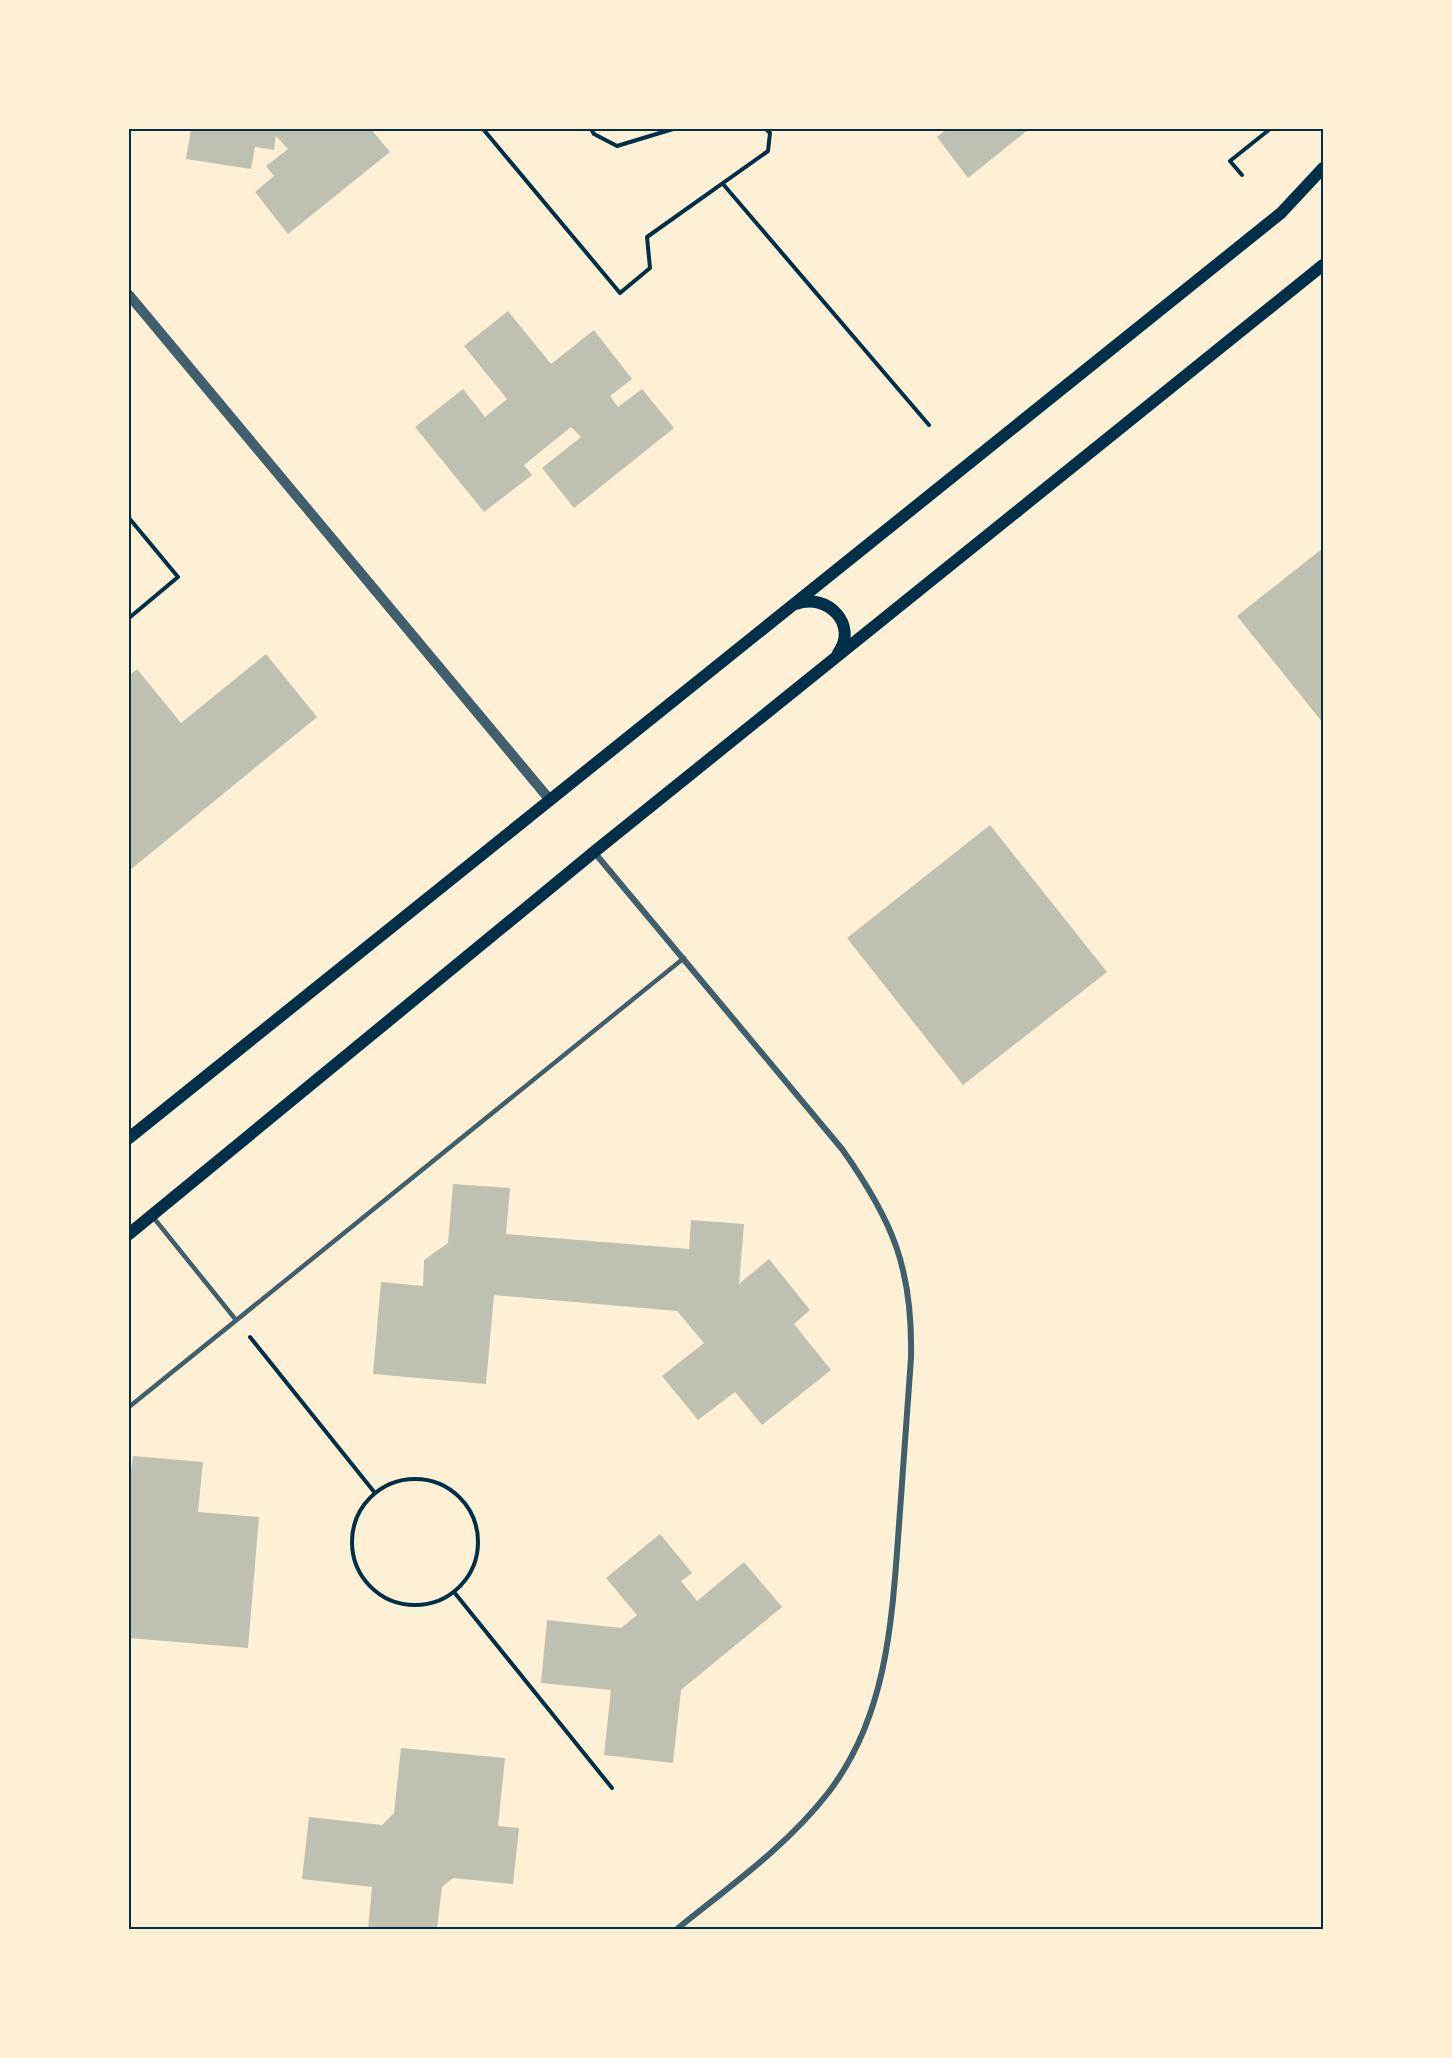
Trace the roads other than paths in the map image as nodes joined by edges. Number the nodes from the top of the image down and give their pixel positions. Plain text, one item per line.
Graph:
1 (1323, 168) edge
2 (1323, 266) edge
3 (129, 295) edge
4 (785, 611) junction
5 (831, 660) junction
6 (550, 800) junction
7 (594, 852) junction
8 (684, 958) junction
9 (129, 1138) edge
10 (152, 1216) junction
11 (129, 1234) edge
12 (236, 1320) junction
13 (129, 1407) edge
14 (677, 1929) edge

1 - 4 main road
2 - 5 main road
3 - 6 street
4 - 5 main road
4 - 6 main road
5 - 7 main road
6 - 9 main road
7 - 8 street
7 - 10 main road
8 - 12 lane
8 - 14 street
10 - 11 main road
10 - 12 lane
12 - 13 lane

